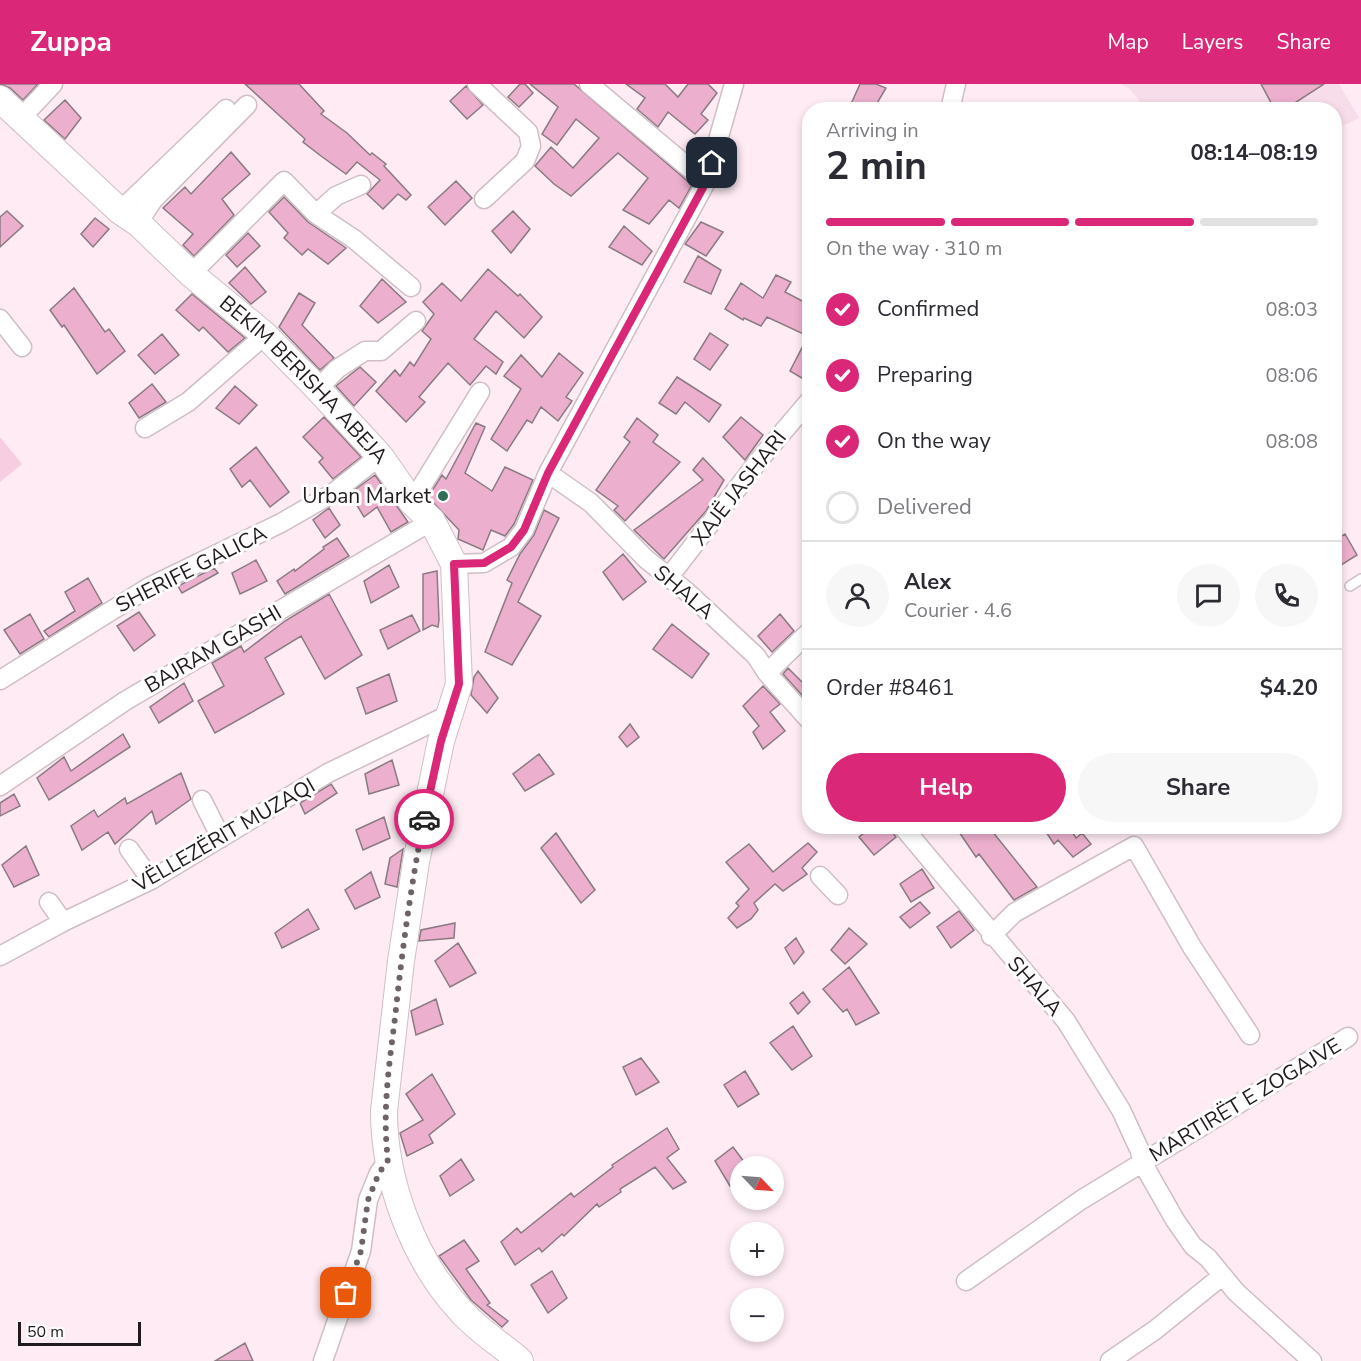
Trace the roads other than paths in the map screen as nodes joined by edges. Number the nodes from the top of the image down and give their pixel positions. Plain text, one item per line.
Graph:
1 (53, 84) edge
2 (477, 84) edge
3 (589, 84) edge
4 (734, 84) edge
5 (956, 84) edge
6 (0, 99) edge
7 (952, 102) edge
8 (240, 103) dead end
9 (20, 119) junction
10 (706, 182) junction
11 (361, 185) dead end
12 (484, 199) dead end
13 (316, 214) junction
14 (129, 217) junction
15 (191, 274) junction
16 (411, 287) dead end
17 (0, 319) edge
18 (416, 321) dead end
19 (265, 335) junction
20 (22, 347) dead end
21 (318, 389) junction
22 (480, 392) dead end
23 (802, 409) edge
24 (145, 428) dead end
25 (380, 456) junction
26 (548, 473) junction
27 (412, 501) junction
28 (432, 521) junction
29 (454, 564) junction
30 (669, 578) junction
31 (1361, 579) edge
32 (1350, 586) dead end
33 (802, 639) edge
34 (767, 674) junction
35 (0, 680) edge
36 (802, 712) edge
37 (448, 715) junction
38 (0, 786) edge
39 (202, 800) dead end
40 (909, 834) edge
41 (221, 838) junction
42 (129, 849) dead end
43 (820, 876) dead end
44 (151, 880) junction
45 (838, 895) dead end
46 (49, 902) dead end
47 (63, 922) junction
48 (991, 936) junction
49 (0, 956) edge
50 (1250, 1035) dead end
51 (1348, 1037) dead end
52 (388, 1160) junction
53 (1142, 1162) junction
54 (1222, 1276) junction
55 (966, 1281) dead end
56 (323, 1361) edge
57 (520, 1361) edge
58 (1110, 1361) edge
59 (1312, 1361) edge

1 - 9 street
2 - 12 street
3 - 10 street
4 - 10 street
5 - 7 street
6 - 9 street, BEKIM BERISHA ABEJA
8 - 14 street
9 - 14 street, BEKIM BERISHA ABEJA
10 - 26 street
11 - 13 street
13 - 15 street
13 - 16 street
14 - 15 street, BEKIM BERISHA ABEJA
15 - 19 street, BEKIM BERISHA ABEJA
17 - 20 street
18 - 21 street
19 - 21 street, BEKIM BERISHA ABEJA
19 - 24 street
21 - 25 street, BEKIM BERISHA ABEJA
22 - 27 street
23 - 30 street, XAJË JASHARI
25 - 27 street, BEKIM BERISHA ABEJA
25 - 35 street, SHERIFE GALICA
26 - 29 street
26 - 30 street, SHALA
27 - 28 street, BEKIM BERISHA ABEJA
28 - 29 street, BEKIM BERISHA ABEJA
28 - 38 street, BAJRAM GASHI
29 - 37 street, BEKIM BERISHA ABEJA
30 - 34 street, SHALA
31 - 32 lane
33 - 34 street
34 - 36 street, SHALA
37 - 41 street, VËLLEZËRIT MUZAQI
37 - 52 street, BEKIM BERISHA ABEJA
39 - 41 street
40 - 48 street, SHALA
41 - 44 street, VËLLEZËRIT MUZAQI
42 - 44 street
43 - 45 street
44 - 47 street, VËLLEZËRIT MUZAQI
46 - 47 street
47 - 49 street, VËLLEZËRIT MUZAQI
48 - 50 street
48 - 53 street, SHALA
51 - 53 street, MARTIRËT E ZOGAJVE
52 - 56 street
52 - 57 street, BEKIM BERISHA ABEJA
53 - 54 street, SHALA
53 - 55 street
54 - 58 street
54 - 59 street, SHALA

